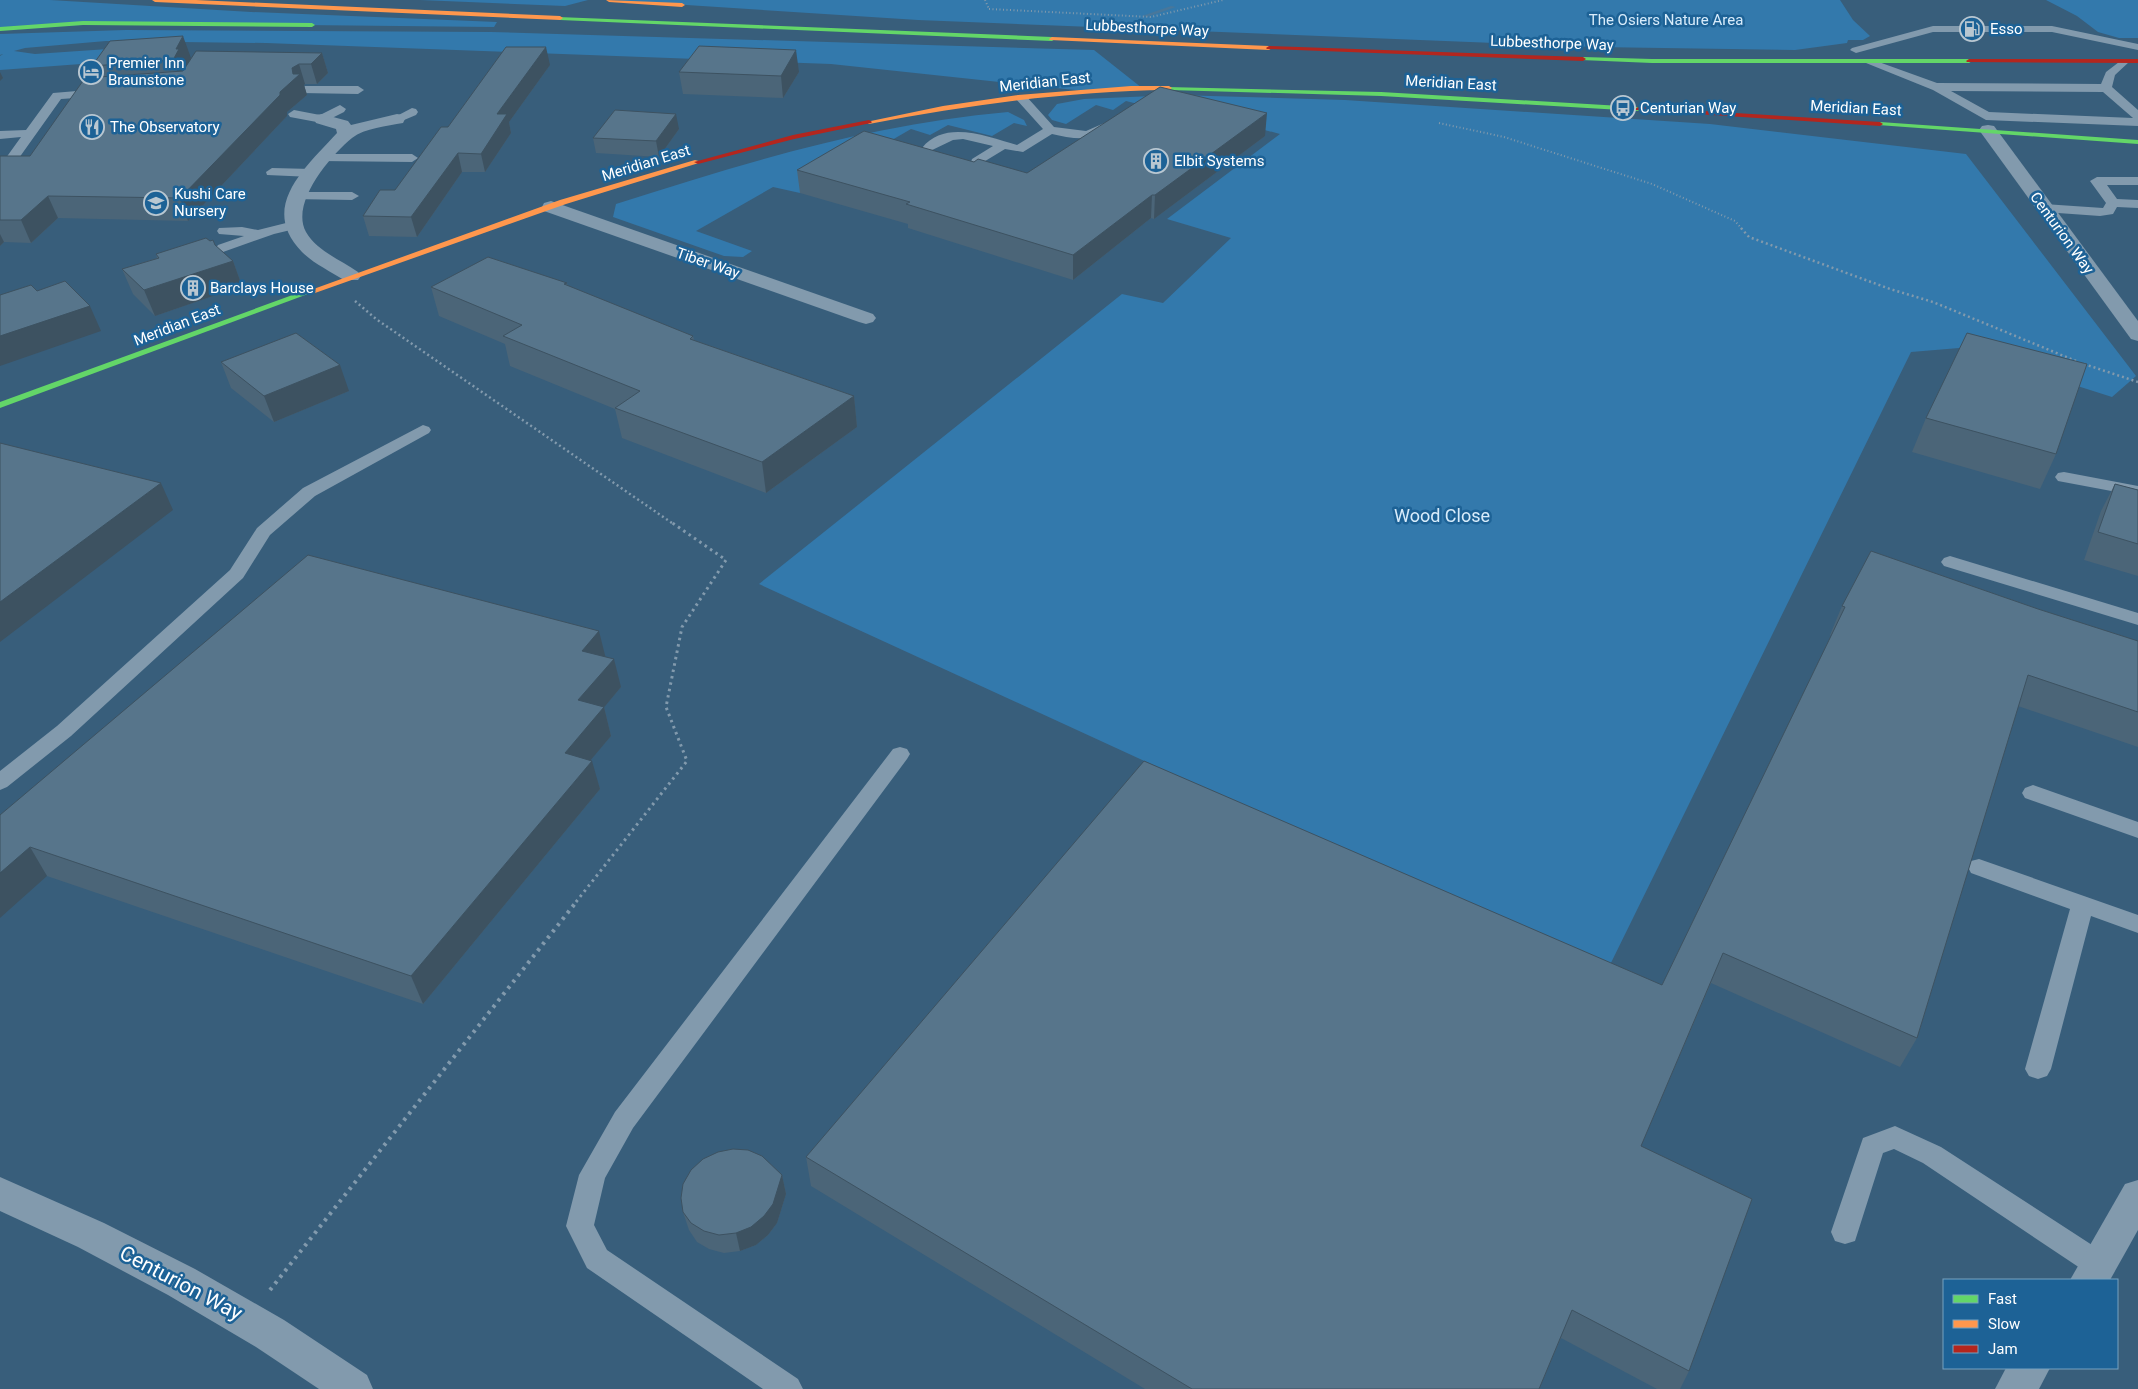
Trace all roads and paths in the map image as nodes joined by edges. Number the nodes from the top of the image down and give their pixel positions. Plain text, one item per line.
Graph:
1 (155, 0) edge
2 (420, 0) edge
3 (1223, 0) edge
4 (484, 3) dead end
5 (606, 4) edge
6 (699, 6) dead end
7 (989, 9) dead end
8 (755, 14) dead end
9 (324, 25) dead end
10 (494, 27) dead end
11 (0, 29) edge
12 (921, 33) junction
13 (2138, 47) edge
14 (2081, 48) dead end
15 (1706, 49) dead end
16 (2042, 49) dead end
17 (1856, 50) junction
18 (2138, 61) edge
19 (2123, 62) junction
20 (1872, 63) junction
21 (1936, 87) junction
22 (2106, 88) junction
23 (305, 90) dead end
24 (358, 90) dead end
25 (116, 92) edge
26 (1022, 99) junction
27 (340, 109) dead end
28 (294, 114) dead end
29 (404, 115) dead end
30 (2138, 116) edge
31 (322, 119) junction
32 (1118, 119) edge
33 (2138, 122) edge
34 (1438, 123) dead end
35 (1050, 130) junction
36 (1988, 130) junction
37 (31, 133) junction
38 (346, 134) junction
39 (0, 135) edge
40 (2138, 142) edge
41 (1003, 145) junction
42 (928, 148) edge
43 (325, 158) junction
44 (412, 158) dead end
45 (9, 162) edge
46 (976, 162) edge
47 (272, 172) dead end
48 (312, 173) junction
49 (2138, 181) edge
50 (296, 196) junction
51 (352, 196) dead end
52 (2112, 203) junction
53 (2138, 204) edge
54 (551, 207) junction
55 (2044, 208) junction
56 (294, 225) junction
57 (224, 231) dead end
58 (258, 235) junction
59 (223, 248) dead end
60 (351, 276) junction
61 (351, 297) dead end
62 (866, 318) dead end
63 (2138, 335) edge
64 (2138, 382) edge
65 (0, 405) edge
66 (423, 430) dead end
67 (2064, 477) dead end
68 (2138, 491) edge
69 (1950, 562) dead end
70 (2138, 619) edge
71 (900, 754) dead end
72 (0, 782) edge
73 (2033, 793) dead end
74 (2138, 830) edge
75 (1979, 867) edge
76 (2083, 904) junction
77 (2138, 924) edge
78 (2038, 1069) dead end
79 (0, 1193) edge
80 (2138, 1196) edge
81 (1845, 1232) dead end
82 (2094, 1273) edge
83 (247, 1318) junction
84 (2029, 1369) edge
85 (353, 1389) edge
86 (788, 1389) edge
87 (2015, 1389) edge

1 - 12 main road, Lubbesthorpe Way
2 - 4 main road
3 - 7 path
5 - 6 main road
5 - 8 main road
9 - 11 main road
10 - 12 main road
12 - 20 main road, Lubbesthorpe Way
13 - 14 main road
13 - 17 lane
15 - 17 main road
16 - 17 main road
18 - 19 main road, Lubbesthorpe Way
19 - 20 main road, Lubbesthorpe Way
19 - 22 lane
20 - 21 lane
21 - 22 lane
21 - 33 lane
22 - 30 lane
23 - 24 lane
25 - 37 lane
26 - 35 lane
26 - 36 main road, Meridian East
26 - 54 main road, Meridian East
27 - 31 lane
28 - 31 lane
29 - 38 street
31 - 38 street
32 - 35 lane
34 - 64 path
35 - 41 lane
36 - 40 main road, Meridian East
36 - 55 street, Centurion Way
37 - 39 lane
37 - 45 lane
38 - 43 street
41 - 42 lane
41 - 46 lane
43 - 44 lane
43 - 48 street
47 - 48 lane
48 - 50 street
49 - 52 lane
50 - 51 lane
50 - 56 street
52 - 53 lane
52 - 55 lane
54 - 60 main road, Meridian East
54 - 62 street, Tiber Way
55 - 63 street, Centurion Way
56 - 58 lane
56 - 60 street
57 - 58 lane
58 - 59 lane
60 - 65 main road, Meridian East
61 - 83 path
66 - 72 lane
67 - 68 lane
69 - 70 lane
71 - 86 lane
73 - 74 lane
75 - 76 lane
76 - 77 lane
76 - 78 lane
79 - 83 street, Centurion Way
80 - 82 street
81 - 82 lane
83 - 85 street, Centurion Way
84 - 87 street

